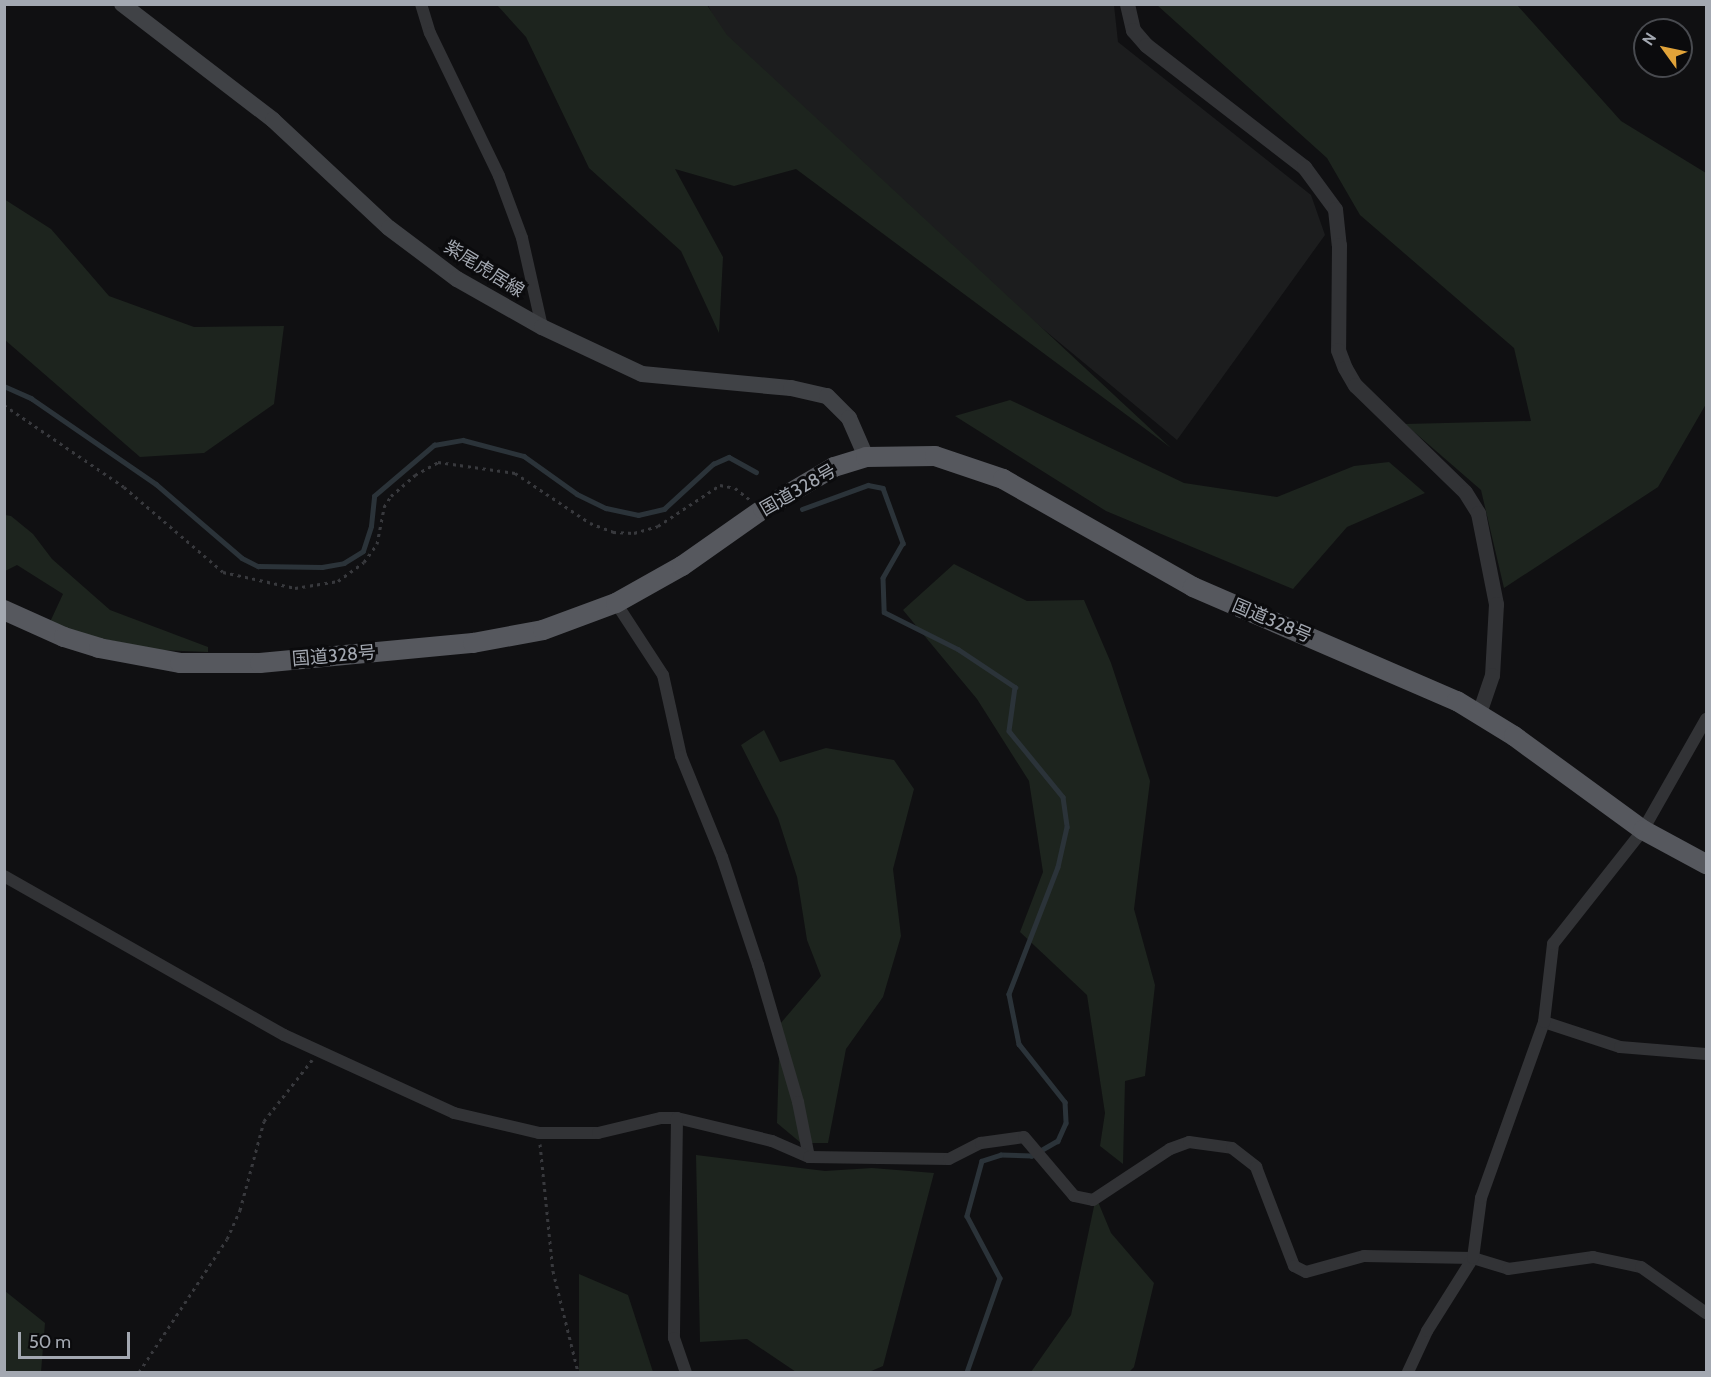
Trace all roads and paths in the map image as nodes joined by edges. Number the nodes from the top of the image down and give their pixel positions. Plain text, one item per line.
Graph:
1 (122, 4) edge
2 (421, 4) edge
3 (1127, 4) edge
4 (542, 327) junction
5 (4, 405) edge
6 (866, 457) junction
7 (763, 509) junction
8 (616, 603) junction
9 (4, 610) edge
10 (1479, 713) junction
11 (1707, 719) edge
12 (1643, 830) junction
13 (1707, 864) edge
14 (4, 876) edge
15 (1544, 1022) junction
16 (318, 1053) junction
17 (1707, 1054) edge
18 (677, 1118) junction
19 (539, 1133) junction
20 (809, 1157) junction
21 (1473, 1258) junction
22 (1707, 1313) edge
23 (139, 1372) edge
24 (578, 1372) edge
25 (686, 1372) edge
26 (1408, 1372) edge

1 - 4 main road, 紫尾虎居線
2 - 4 street
3 - 10 street
4 - 6 main road, 紫尾虎居線
5 - 7 path
6 - 7 highway, 国道328号
6 - 10 highway, 国道328号
7 - 8 highway, 国道328号
8 - 9 highway, 国道328号
8 - 20 street
10 - 12 highway, 国道328号
11 - 12 street
12 - 13 highway, 国道328号
12 - 15 street
14 - 16 street
15 - 17 street
15 - 21 street
16 - 19 street
16 - 23 path
18 - 19 street
18 - 20 street
18 - 25 street
19 - 24 path
20 - 21 street
21 - 22 street
21 - 26 street

